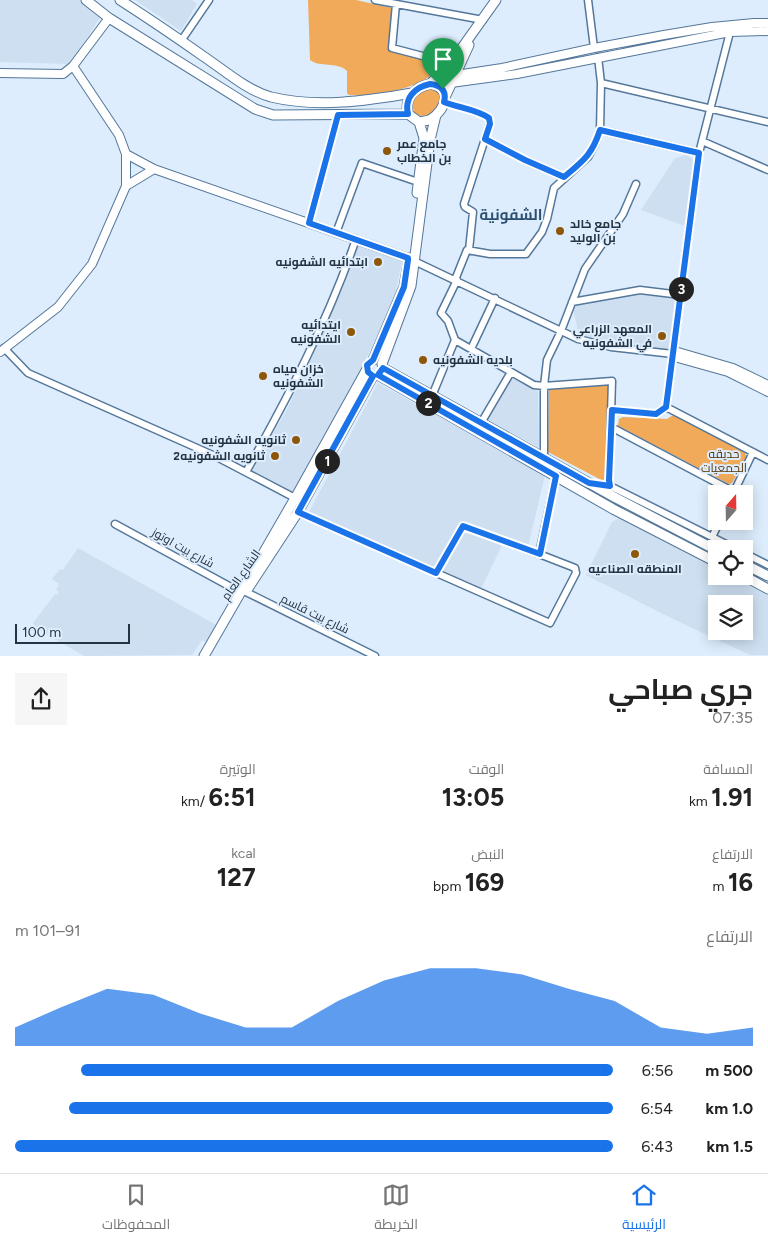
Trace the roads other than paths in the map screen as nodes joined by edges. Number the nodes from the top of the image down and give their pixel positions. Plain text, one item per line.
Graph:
1 (86, 0) edge
2 (120, 0) edge
3 (209, 0) edge
4 (375, 0) edge
5 (496, 0) edge
6 (588, 0) edge
7 (396, 4) junction
8 (109, 18) junction
9 (483, 20) junction
10 (768, 23) edge
11 (477, 29) junction
12 (730, 32) junction
13 (768, 32) edge
14 (181, 41) junction
15 (594, 48) junction
16 (598, 57) junction
17 (73, 66) junction
18 (446, 67) junction
19 (0, 73) edge
20 (456, 75) junction
21 (451, 83) junction
22 (601, 83) junction
23 (430, 84) junction
24 (412, 93) junction
25 (445, 99) junction
26 (711, 108) junction
27 (408, 114) junction
28 (338, 115) junction
29 (436, 115) junction
30 (419, 122) junction
31 (768, 122) edge
32 (600, 130) junction
33 (485, 139) junction
34 (702, 141) junction
35 (699, 153) junction
36 (126, 154) junction
37 (154, 169) junction
38 (768, 170) edge
39 (564, 177) junction
40 (418, 182) junction
41 (636, 184) dead end
42 (126, 186) junction
43 (309, 223) junction
44 (336, 233) junction
45 (356, 240) junction
46 (469, 250) junction
47 (411, 259) junction
48 (456, 280) junction
49 (680, 295) junction
50 (495, 298) junction
51 (572, 302) junction
52 (561, 331) junction
53 (456, 340) junction
54 (471, 349) junction
55 (2, 350) edge
56 (673, 354) junction
57 (376, 371) junction
58 (511, 372) junction
59 (768, 384) edge
60 (544, 386) junction
61 (768, 392) edge
62 (432, 396) junction
63 (666, 407) junction
64 (612, 410) junction
65 (481, 423) junction
66 (611, 427) junction
67 (753, 452) junction
68 (544, 458) junction
69 (768, 460) edge
70 (246, 472) junction
71 (556, 476) junction
72 (589, 483) junction
73 (719, 485) edge
74 (738, 485) edge
75 (610, 486) junction
76 (296, 498) junction
77 (298, 512) junction
78 (115, 524) dead end
79 (716, 530) edge
80 (712, 537) junction
81 (718, 540) edge
82 (708, 546) edge
83 (540, 554) junction
84 (708, 558) edge
85 (753, 558) edge
86 (768, 565) edge
87 (753, 568) edge
88 (436, 573) junction
89 (768, 576) edge
90 (753, 581) edge
91 (768, 589) edge
92 (243, 592) junction
93 (204, 656) edge
94 (375, 656) edge

1 - 8 main road
2 - 14 main road
3 - 14 street
4 - 7 street
5 - 9 main road
6 - 15 street
7 - 9 street
7 - 18 street
8 - 17 street
8 - 28 main road
9 - 11 main road
10 - 15 street
11 - 18 main road
11 - 20 main road
12 - 13 street
12 - 16 street
12 - 26 street
14 - 24 main road
15 - 20 street
16 - 21 street
16 - 22 street
17 - 19 street
17 - 36 street
18 - 23 main road
20 - 21 main road
21 - 25 main road
22 - 26 street
22 - 32 street
23 - 24 main road
23 - 25 main road
24 - 27 main road
25 - 29 main road
25 - 33 street
26 - 31 street
26 - 34 street
27 - 28 main road
27 - 30 main road
28 - 43 street
29 - 30 main road
29 - 47 main road
30 - 40 main road
32 - 35 street
32 - 39 street
33 - 39 street
33 - 46 street
34 - 35 street
34 - 38 street
35 - 49 street
36 - 37 street
36 - 42 street
37 - 42 street
37 - 43 street
39 - 46 street
40 - 44 street
40 - 47 main road
41 - 51 street
42 - 55 street
43 - 44 street
44 - 45 street
45 - 47 street
45 - 70 street
46 - 48 street
47 - 48 street
47 - 57 main road
47 - 57 main road
48 - 50 street
48 - 53 street
49 - 51 street
49 - 56 street
50 - 52 street
50 - 54 street
51 - 52 street
52 - 56 street
52 - 60 street
53 - 54 street
53 - 62 street
54 - 58 street
55 - 70 street
56 - 59 street
56 - 61 street
56 - 63 street
57 - 62 main road
57 - 71 main road
57 - 76 main road, الشارع العام
57 - 77 main road, الشارع العام
58 - 60 street
58 - 65 street
60 - 64 street
60 - 68 street
62 - 65 main road
63 - 64 street
63 - 67 street
64 - 66 street
65 - 68 main road
66 - 73 street
66 - 75 street
67 - 69 street
67 - 74 street
68 - 72 main road
70 - 76 street
71 - 83 street
71 - 84 main road
72 - 75 street
72 - 82 main road
75 - 80 street
76 - 92 main road, الشارع العام
77 - 88 street
77 - 92 main road, الشارع العام
78 - 92 street, شارع بيت اوتوز
79 - 80 street
80 - 81 street
83 - 88 street
83 - 88 street
85 - 86 street
87 - 89 main road
90 - 91 main road
92 - 93 main road, الشارع العام
92 - 94 street, شارع بيت قاسم

